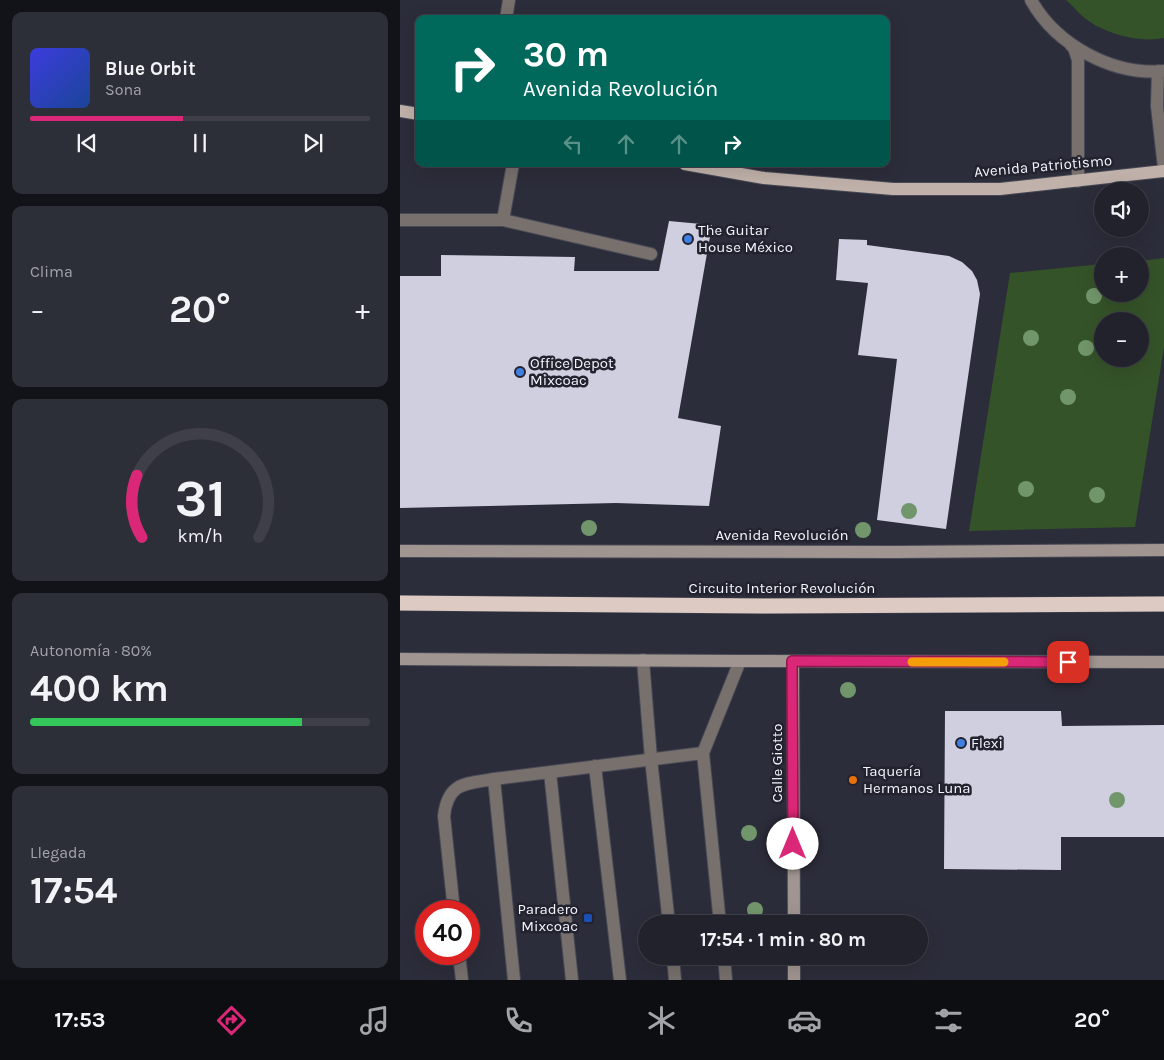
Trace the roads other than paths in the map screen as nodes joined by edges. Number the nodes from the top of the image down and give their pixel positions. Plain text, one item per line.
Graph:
1 (509, 0) edge
2 (1031, 0) edge
3 (507, 15) edge
4 (1065, 40) junction
5 (1161, 71) edge
6 (400, 111) edge
7 (415, 113) edge
8 (512, 167) edge
9 (703, 167) edge
10 (1164, 170) edge
11 (1078, 181) junction
12 (400, 220) edge
13 (502, 220) junction
14 (651, 254) dead end
15 (400, 550) edge
16 (1164, 550) edge
17 (400, 603) edge
18 (1164, 604) edge
19 (400, 658) edge
20 (643, 660) junction
21 (740, 661) junction
22 (792, 661) junction
23 (1164, 662) edge
24 (703, 753) junction
25 (651, 759) junction
26 (595, 766) junction
27 (550, 772) junction
28 (494, 779) junction
29 (453, 900) edge
30 (668, 915) edge
31 (719, 915) edge
32 (794, 915) edge
33 (460, 965) edge
34 (674, 965) edge
35 (725, 965) edge
36 (794, 965) edge
37 (462, 980) edge
38 (514, 980) edge
39 (572, 980) edge
40 (620, 980) edge
41 (675, 980) edge
42 (726, 980) edge
43 (794, 980) edge

1 - 3 street
2 - 4 street
4 - 5 street
4 - 11 street
5 - 10 street
6 - 7 main road
8 - 13 street
9 - 11 main road, Avenida Patriotismo
10 - 11 main road, Avenida Patriotismo
12 - 13 street
13 - 14 street
15 - 16 main road, Avenida Revolución
17 - 18 highway, Circuito Interior Revolución, bridge
19 - 20 main road
20 - 21 main road
20 - 25 street
21 - 22 main road
21 - 24 street
22 - 23 main road
22 - 32 main road, Calle Giotto
24 - 25 street
24 - 31 street
25 - 26 street
25 - 30 street
26 - 27 street
26 - 40 street
27 - 28 street
27 - 39 street
28 - 29 street
28 - 38 street
33 - 37 street
34 - 41 street
35 - 42 street
36 - 43 main road

